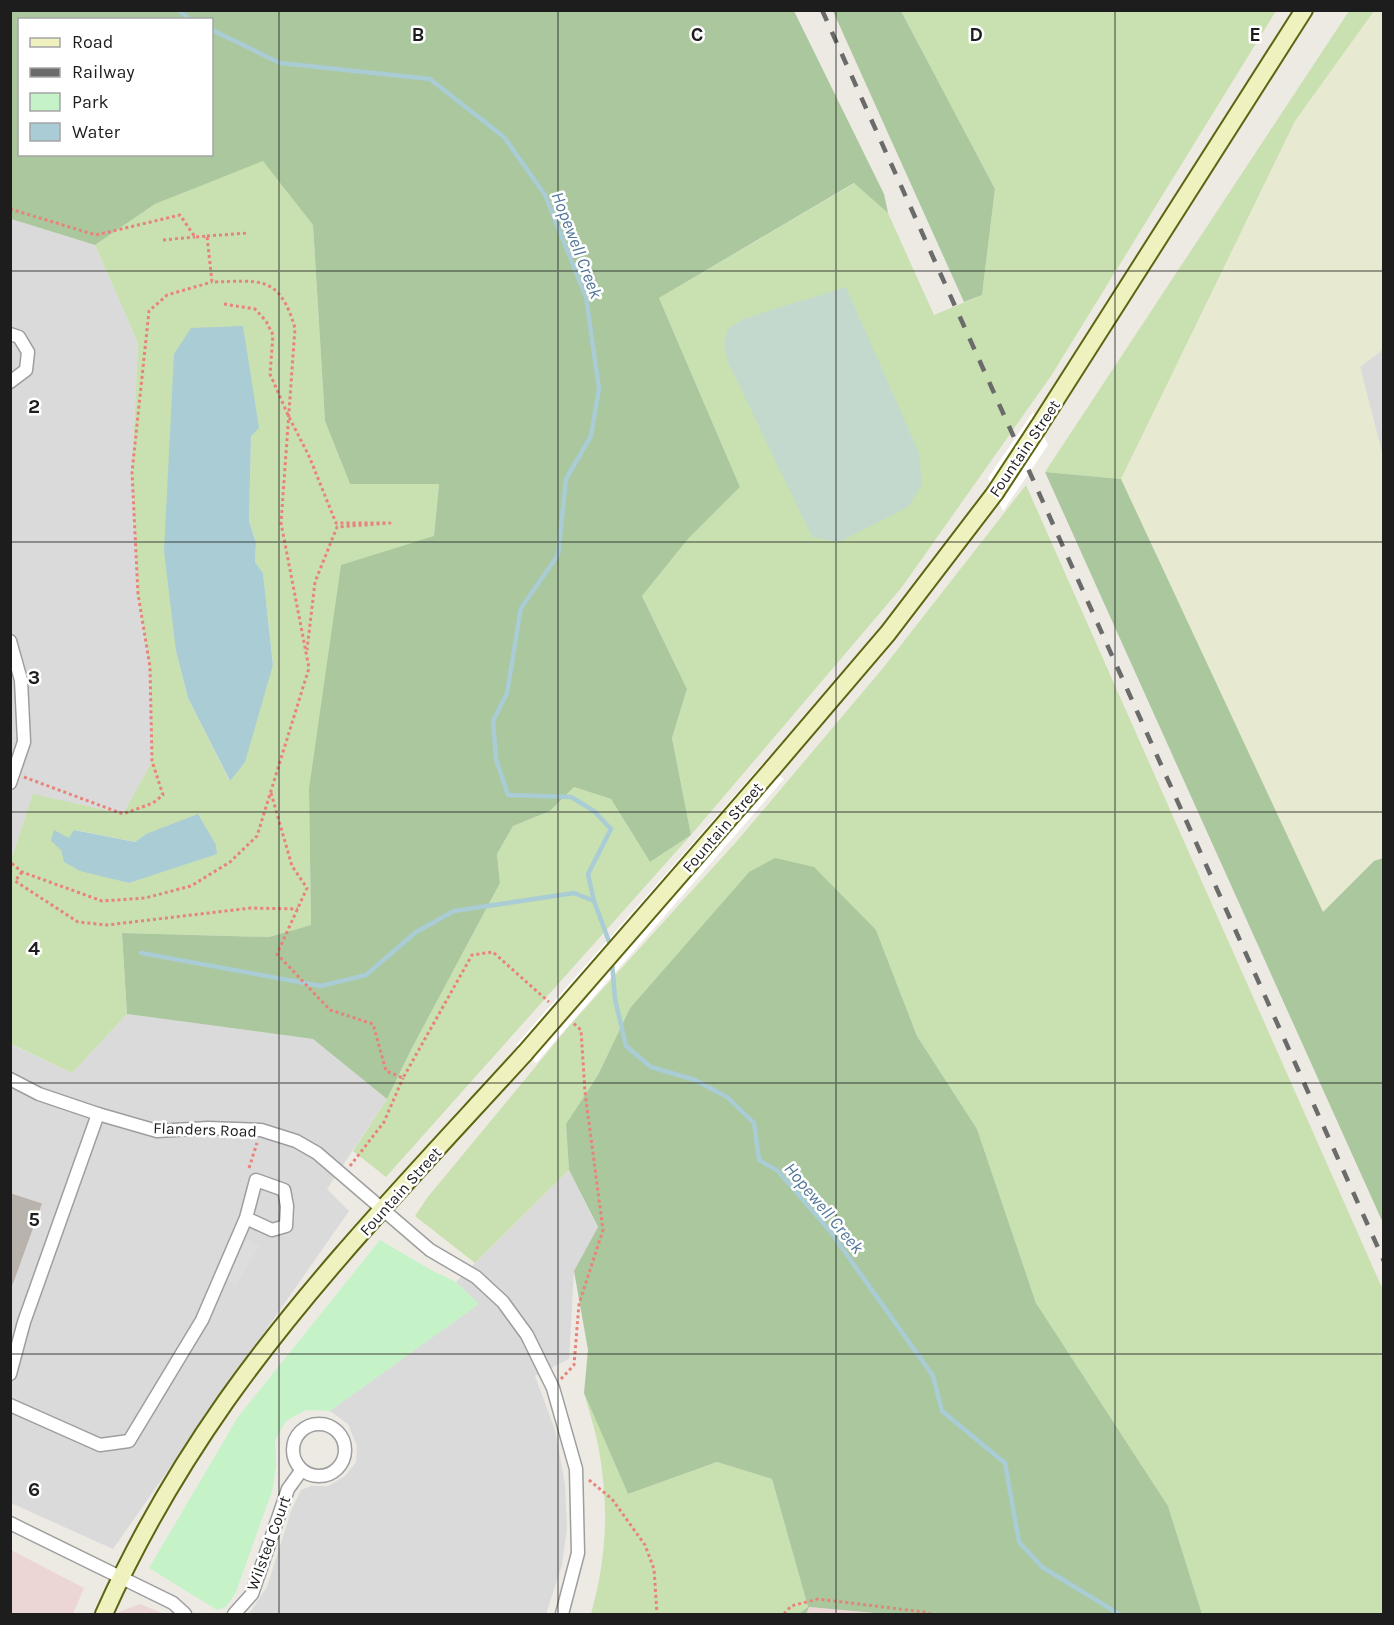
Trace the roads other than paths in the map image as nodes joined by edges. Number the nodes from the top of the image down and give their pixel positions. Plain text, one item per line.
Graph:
1 (1304, 10) edge
2 (10, 334) edge
3 (10, 382) edge
4 (10, 641) edge
5 (12, 778) edge
6 (10, 1079) edge
7 (98, 1114) junction
8 (383, 1209) junction
9 (246, 1218) junction
10 (10, 1374) edge
11 (10, 1405) edge
12 (301, 1472) junction
13 (10, 1523) edge
14 (120, 1578) junction
15 (104, 1614) edge
16 (185, 1614) edge
17 (234, 1614) edge
18 (562, 1614) edge

1 - 8 main road, Fountain Street, bridge
2 - 3 street
4 - 5 street
6 - 7 street, Flanders Road
7 - 8 street, Flanders Road
7 - 10 street
8 - 14 main road, Fountain Street
8 - 18 street, Flanders Road
9 - 9 street
9 - 11 street
12 - 12 street
12 - 17 street, Wilsted Court
13 - 14 street
14 - 15 main road, Fountain Street
14 - 16 street

